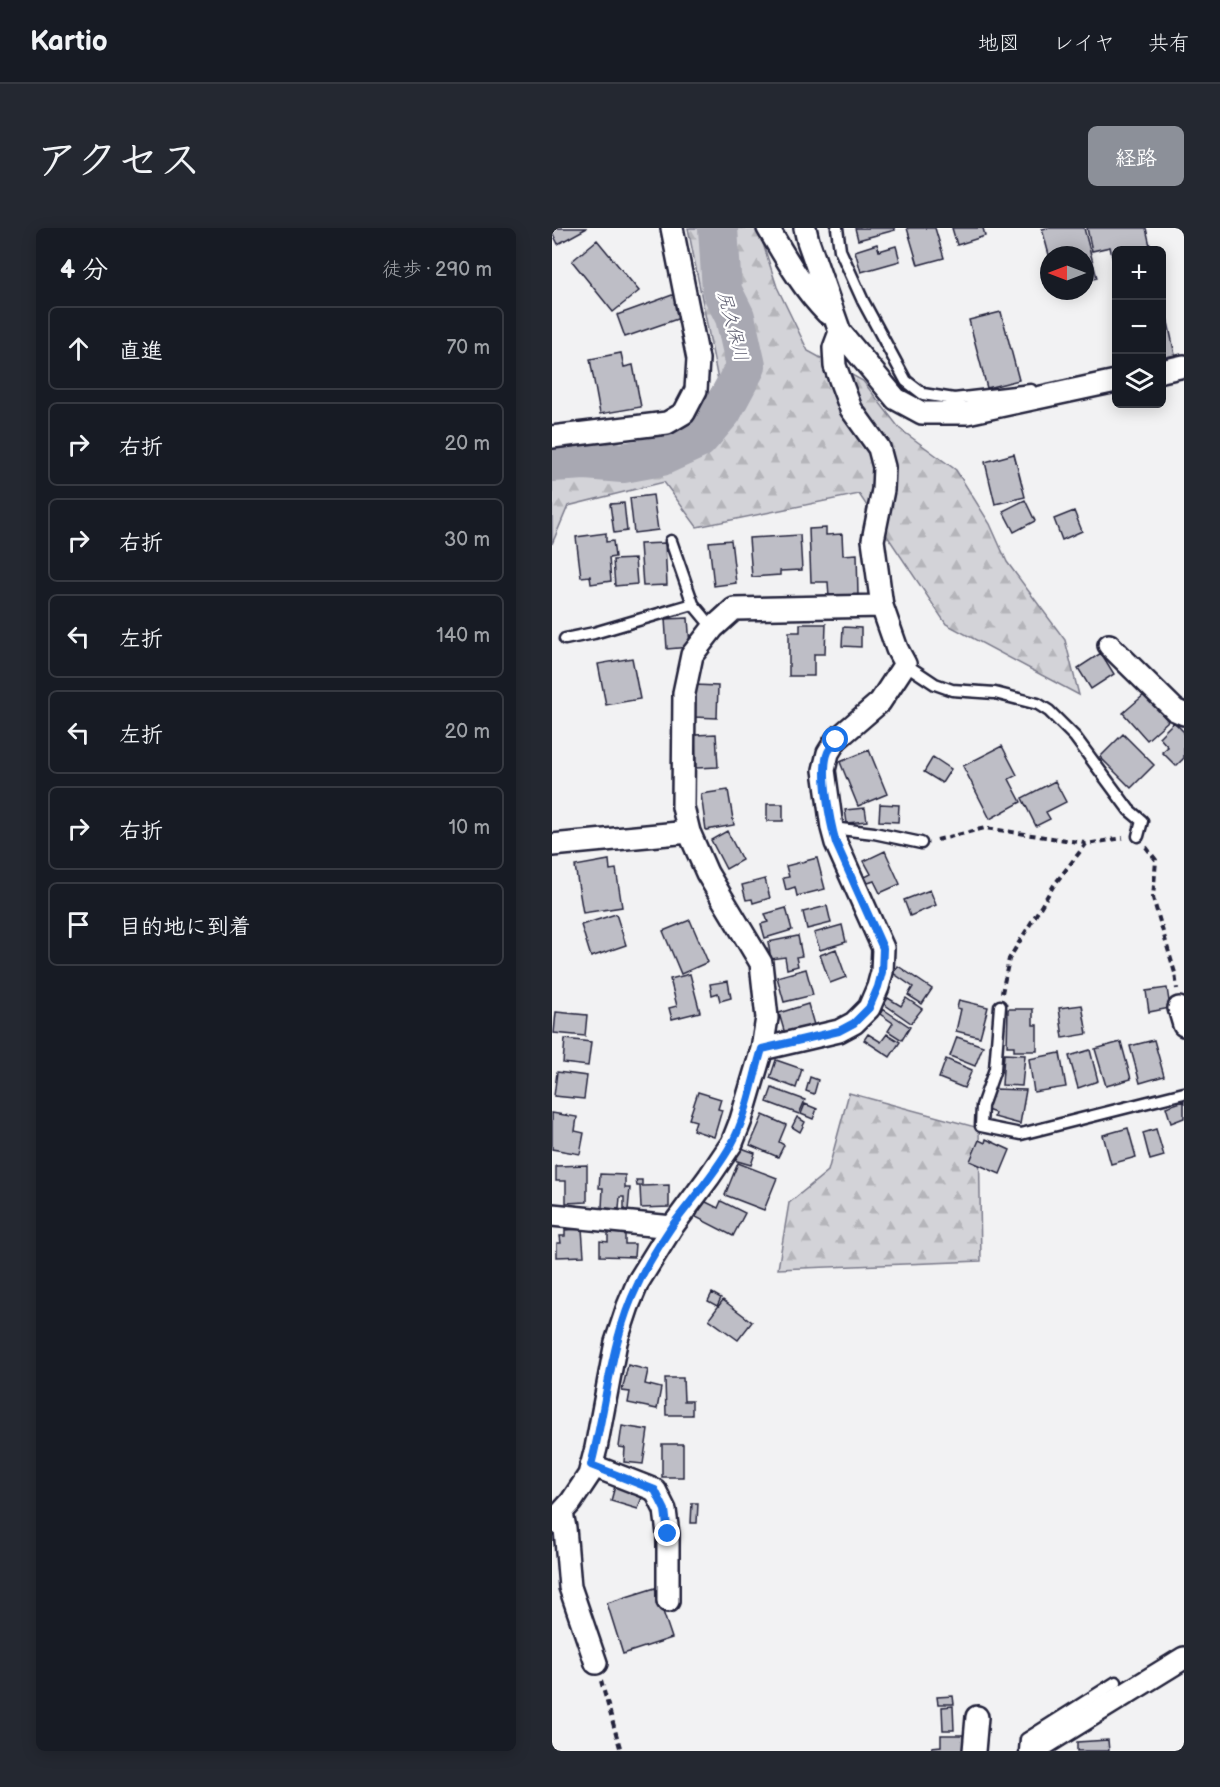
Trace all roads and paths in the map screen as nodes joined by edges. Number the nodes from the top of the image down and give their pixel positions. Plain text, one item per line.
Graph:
1 (672, 228) edge
2 (768, 228) edge
3 (805, 228) edge
4 (837, 228) edge
5 (838, 327) junction
6 (1184, 366) edge
7 (1166, 370) edge
8 (1112, 382) edge
9 (1041, 399) junction
10 (552, 437) edge
11 (671, 541) dead end
12 (693, 604) junction
13 (882, 606) junction
14 (713, 628) junction
15 (565, 639) dead end
16 (1109, 645) dead end
17 (905, 664) junction
18 (1184, 714) edge
19 (831, 828) junction
20 (689, 832) junction
21 (1138, 836) junction
22 (921, 843) joint
23 (552, 844) edge
24 (1086, 844) junction
25 (1000, 1006) joint
26 (1181, 1016) edge
27 (762, 1049) junction
28 (1184, 1093) edge
29 (552, 1215) edge
30 (672, 1227) junction
31 (591, 1465) junction
32 (557, 1518) edge
33 (668, 1601) dead end
34 (1184, 1658) edge
35 (596, 1663) joint
36 (1116, 1682) dead end
37 (977, 1717) dead end
38 (621, 1751) edge
39 (974, 1751) edge
40 (1025, 1751) edge
41 (1033, 1751) edge

1 - 10 street
2 - 5 street
3 - 5 street
4 - 9 lane
5 - 9 street
5 - 13 street
6 - 7 street
8 - 9 street
11 - 12 lane
12 - 14 lane
12 - 15 lane
13 - 14 street
13 - 17 street
14 - 20 street
16 - 18 street
17 - 19 street
17 - 21 lane
19 - 22 lane
19 - 27 street
20 - 23 street
20 - 27 street
21 - 24 path
21 - 26 path
22 - 24 path
24 - 25 path
25 - 28 lane
27 - 30 street
29 - 30 street
30 - 31 street
31 - 32 street
31 - 33 street
32 - 35 street
34 - 41 street
35 - 38 path
36 - 40 lane
37 - 39 street

